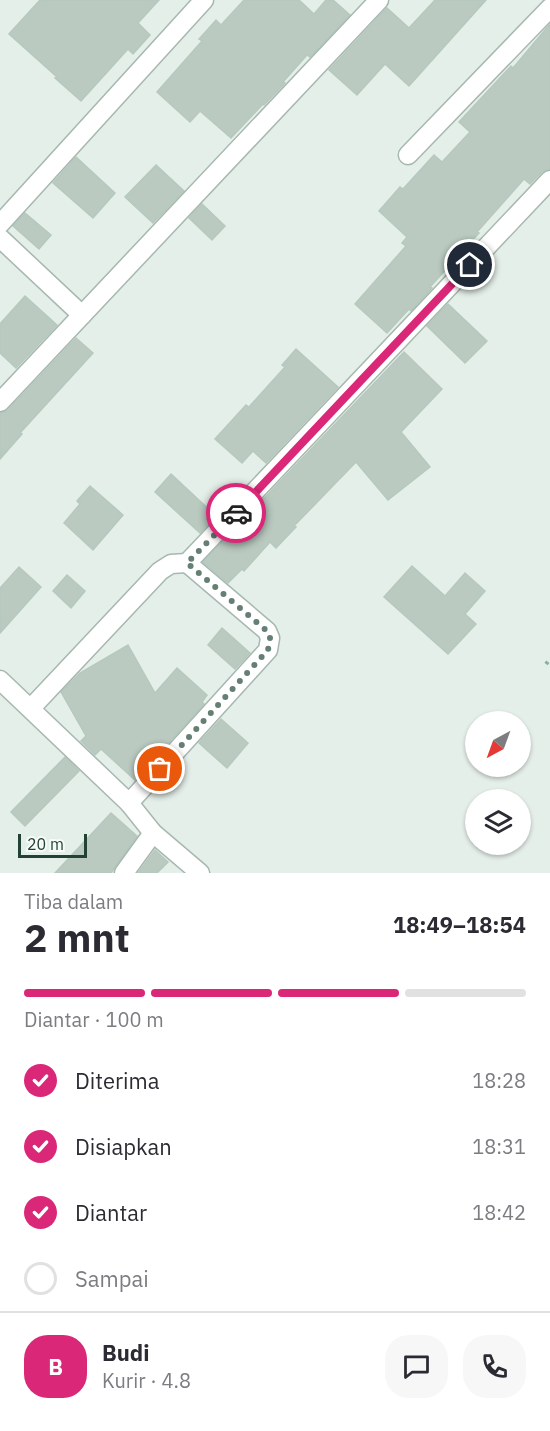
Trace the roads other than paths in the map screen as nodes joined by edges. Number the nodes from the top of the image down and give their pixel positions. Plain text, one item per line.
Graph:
1 (379, 0) edge
2 (201, 1) edge
3 (550, 8) edge
4 (408, 155) dead end
5 (550, 180) edge
6 (0, 224) edge
7 (0, 238) edge
8 (82, 315) junction
9 (0, 402) edge
10 (187, 563) junction
11 (0, 680) edge
12 (31, 708) junction
13 (129, 803) junction
14 (153, 833) junction
15 (124, 873) edge
16 (200, 873) edge

1 - 8 street
2 - 6 street
3 - 4 street
5 - 10 street
7 - 8 street
8 - 9 street
10 - 12 street
10 - 13 street
11 - 12 street
12 - 13 street
13 - 14 street
14 - 15 street
14 - 16 street

